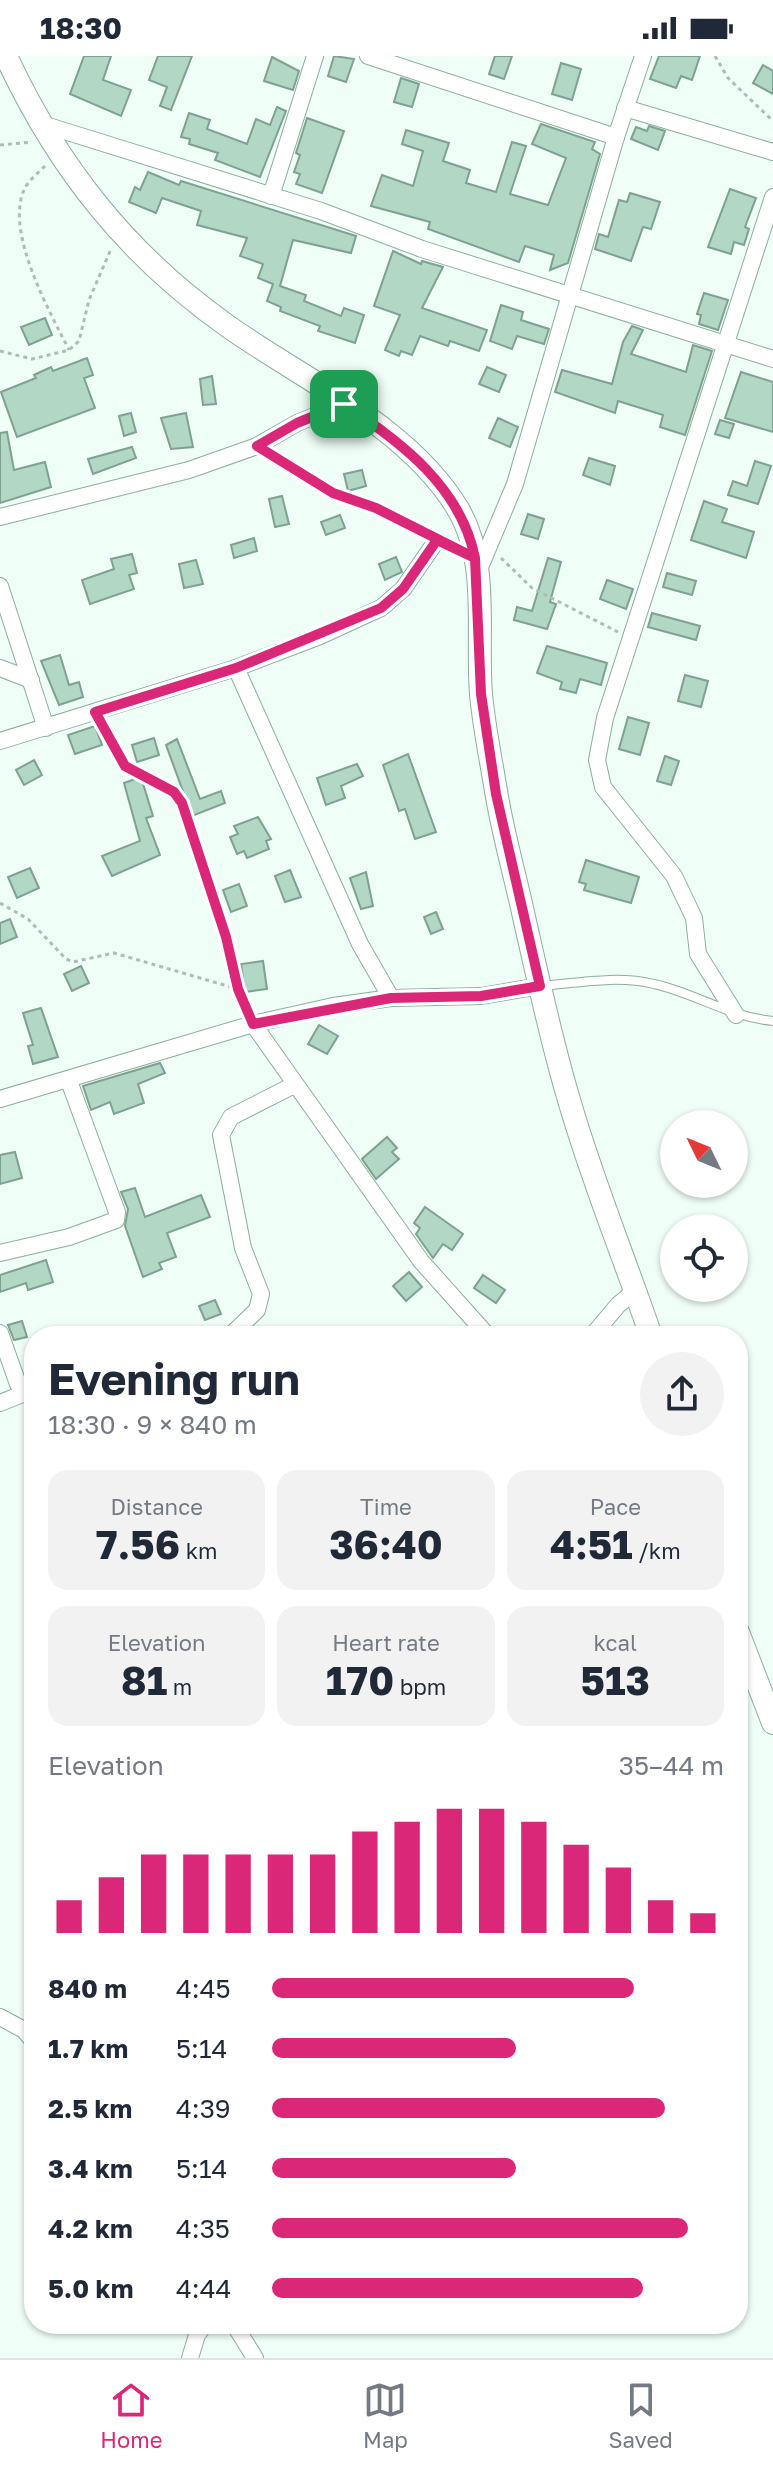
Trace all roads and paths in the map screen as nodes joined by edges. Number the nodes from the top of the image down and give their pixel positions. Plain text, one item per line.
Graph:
1 (6, 56) edge
2 (315, 56) edge
3 (368, 56) edge
4 (429, 56) edge
5 (643, 56) edge
6 (715, 56) edge
7 (423, 74) junction
8 (625, 108) junction
9 (773, 121) edge
10 (616, 137) junction
11 (51, 138) junction
12 (0, 145) edge
13 (773, 152) edge
14 (271, 196) junction
15 (773, 197) edge
16 (120, 231) junction
17 (571, 293) junction
18 (727, 346) junction
19 (69, 350) junction
20 (0, 351) edge
21 (773, 359) edge
22 (344, 404) junction
23 (257, 446) junction
24 (0, 517) edge
25 (437, 540) joint
26 (482, 563) junction
27 (0, 586) edge
28 (631, 638) junction
29 (0, 668) edge
30 (236, 668) junction
31 (31, 680) junction
32 (95, 712) junction
33 (46, 728) junction
34 (0, 741) edge
35 (0, 903) edge
36 (540, 986) junction
37 (238, 989) junction
38 (391, 998) junction
39 (736, 1015) junction
40 (773, 1021) edge
41 (253, 1024) junction
42 (69, 1081) junction
43 (294, 1085) junction
44 (0, 1099) edge
45 (0, 1253) edge
46 (635, 1291) junction
47 (251, 1326) edge
48 (479, 1326) edge
49 (600, 1326) edge
50 (647, 1326) edge
51 (0, 1333) edge
52 (24, 1384) edge
53 (24, 1396) edge
54 (0, 1403) edge
55 (748, 1658) edge
56 (773, 1723) edge
57 (0, 2017) edge
58 (24, 2030) edge
59 (198, 2334) edge
60 (240, 2334) edge
61 (190, 2358) edge
62 (255, 2358) edge

1 - 11 main road
2 - 14 street
3 - 7 street
4 - 7 street
5 - 8 street
6 - 9 path
7 - 10 street
8 - 10 street
8 - 13 street
10 - 17 street
11 - 12 path
11 - 14 street
11 - 16 main road
11 - 19 path
14 - 17 street
15 - 18 street
16 - 19 path
16 - 22 main road
17 - 18 street
17 - 26 street
18 - 21 street
18 - 28 street
19 - 20 path
22 - 23 street
22 - 26 main road
23 - 24 street
23 - 25 path
25 - 30 street
26 - 28 path
26 - 36 main road
27 - 31 street
28 - 39 street
29 - 31 street
30 - 32 street
30 - 38 street
31 - 33 street
32 - 33 street
32 - 37 path
33 - 34 street
35 - 37 path
36 - 38 street
36 - 39 lane
36 - 46 main road
37 - 41 path
38 - 41 street
39 - 40 lane
41 - 42 street
41 - 43 street
42 - 44 street
42 - 45 street
43 - 47 street
43 - 48 street
46 - 49 street
46 - 50 main road
51 - 52 street
53 - 54 street
55 - 56 main road
57 - 58 street
59 - 61 street
60 - 62 street

